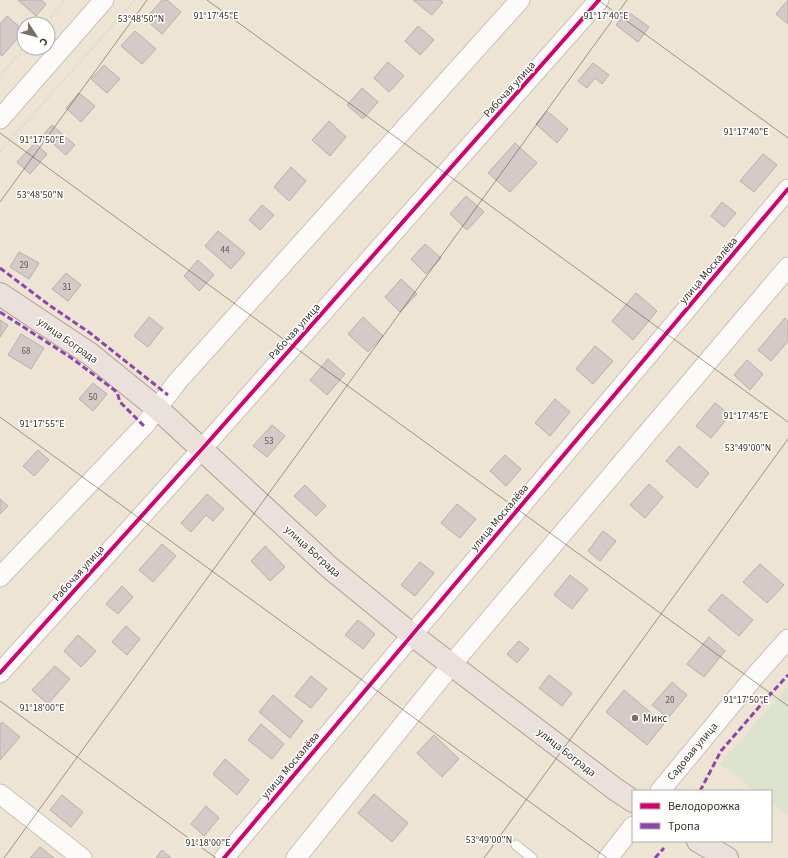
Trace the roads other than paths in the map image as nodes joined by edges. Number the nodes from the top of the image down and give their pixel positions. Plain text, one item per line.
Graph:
1 (104, 0) edge
2 (520, 0) edge
3 (599, 0) edge
4 (0, 119) edge
5 (788, 189) edge
6 (788, 267) edge
7 (0, 294) edge
8 (158, 409) junction
9 (202, 449) junction
10 (0, 577) edge
11 (412, 634) junction
12 (788, 639) edge
13 (452, 664) junction
14 (0, 673) edge
15 (661, 790) edge
16 (0, 794) edge
17 (632, 800) edge
18 (632, 827) edge
19 (700, 842) edge
20 (516, 845) dead end
21 (82, 858) edge
22 (224, 858) edge
23 (296, 858) edge
24 (532, 858) edge
25 (608, 858) edge
26 (727, 858) edge

1 - 4 street
2 - 8 street
3 - 9 street, Рабочая улица
5 - 11 street, улица Москалёва
6 - 13 street
7 - 8 main road, улица Бограда
8 - 9 main road, улица Бограда
8 - 10 street
9 - 11 main road, улица Бограда
9 - 14 street, Рабочая улица
11 - 13 main road, улица Бограда
11 - 22 street, улица Москалёва
12 - 15 street, Садовая улица
13 - 17 main road, улица Бограда
13 - 23 street
16 - 21 street
18 - 25 street
19 - 26 main road
20 - 24 lane

